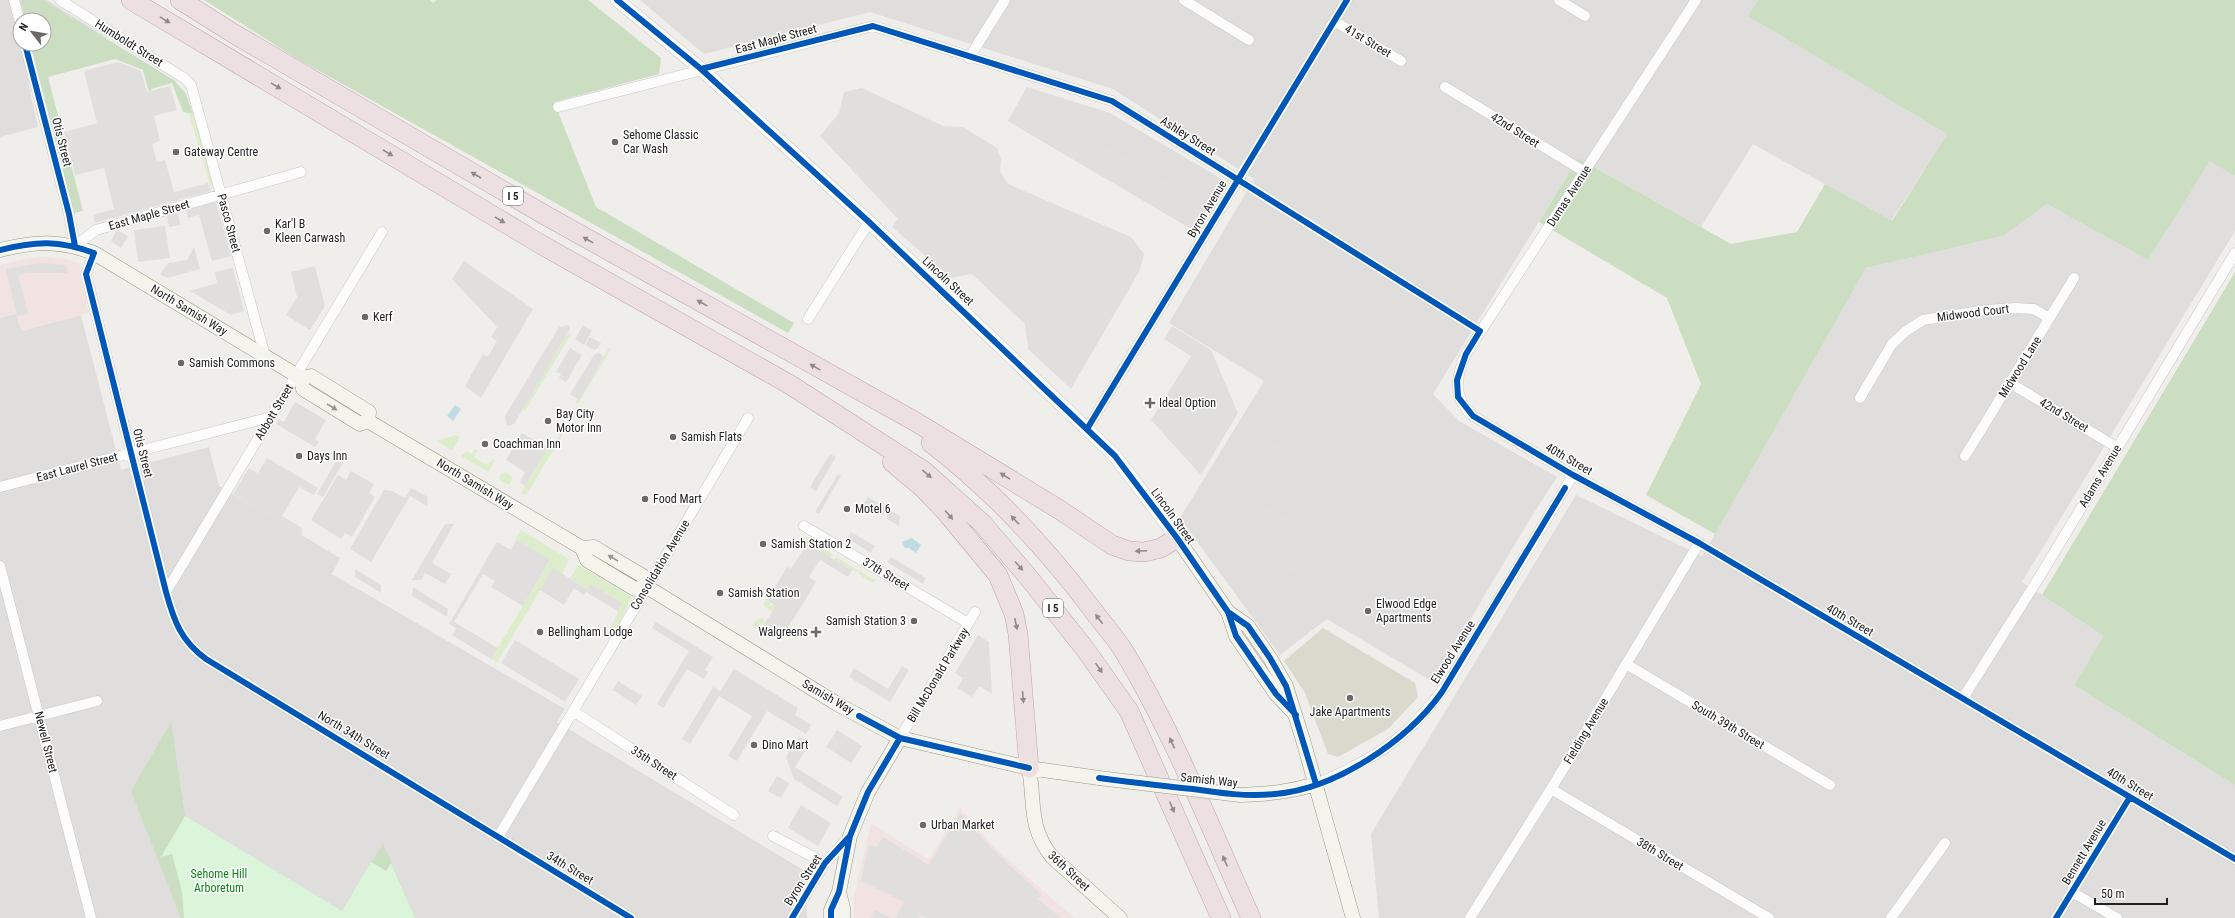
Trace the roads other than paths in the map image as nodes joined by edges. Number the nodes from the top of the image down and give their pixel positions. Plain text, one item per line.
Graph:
1 (14, 0) edge
2 (60, 0) edge
3 (131, 0) edge
4 (180, 0) edge
5 (617, 0) edge
6 (1005, 0) edge
7 (1184, 0) edge
8 (1347, 0) edge
9 (1559, 0) edge
10 (1696, 0) edge
11 (17, 12) edge
12 (1585, 16) dead end
13 (1334, 21) junction
14 (856, 29) joint
15 (1249, 40) dead end
16 (28, 52) edge
17 (970, 58) junction
18 (1401, 61) dead end
19 (701, 70) junction
20 (1445, 87) dead end
21 (193, 90) joint
22 (558, 107) dead end
23 (301, 172) dead end
24 (1585, 172) junction
25 (1238, 180) junction
26 (221, 195) junction
27 (869, 222) junction
28 (382, 232) dead end
29 (75, 246) junction
30 (0, 250) edge
31 (94, 253) junction
32 (2235, 253) edge
33 (2074, 278) dead end
34 (2049, 318) junction
35 (808, 319) dead end
36 (1480, 331) junction
37 (265, 356) junction
38 (298, 377) junction
39 (2010, 383) junction
40 (789, 384) junction
41 (849, 386) junction
42 (1458, 398) joint
43 (1860, 398) dead end
44 (271, 417) junction
45 (748, 418) dead end
46 (1087, 429) junction
47 (2118, 448) junction
48 (131, 453) junction
49 (1965, 456) dead end
50 (1573, 474) junction
51 (0, 487) edge
52 (804, 526) dead end
53 (1177, 538) junction
54 (1699, 543) junction
55 (0, 566) edge
56 (647, 587) junction
57 (166, 592) junction
58 (975, 612) dead end
59 (968, 623) junction
60 (197, 652) joint
61 (1626, 664) junction
62 (1963, 698) junction
63 (97, 701) dead end
64 (573, 711) junction
65 (39, 716) junction
66 (0, 726) edge
67 (900, 738) junction
68 (1029, 768) junction
69 (1316, 784) junction
70 (1830, 785) dead end
71 (1551, 789) junction
72 (2130, 797) junction
73 (734, 815) dead end
74 (773, 836) dead end
75 (850, 836) junction
76 (498, 837) junction
77 (1945, 843) dead end
78 (2235, 859) edge
79 (825, 863) junction
80 (839, 892) junction
81 (2072, 892) junction
82 (625, 916) edge
83 (91, 918) edge
84 (792, 918) edge
85 (832, 918) edge
86 (843, 918) edge
87 (1120, 918) edge
88 (1221, 918) edge
89 (1251, 918) edge
90 (1353, 918) edge
91 (1470, 918) edge
92 (1769, 918) edge
93 (1891, 918) edge
94 (2056, 918) edge
95 (2117, 918) edge

1 - 11 street
2 - 21 street, Humboldt Street
3 -> 40 highway, I 5
41 -> 4 highway, I 5
5 - 19 street, Lincoln Street
6 - 17 street
7 - 15 street
8 - 13 street, Byron Avenue
9 - 12 street
10 - 24 street, Dumas Avenue
13 - 18 street, 41st Street
13 - 25 street, Byron Avenue
14 - 17 street, Ashley Street
14 - 19 street, East Maple Street
16 - 29 street, Otis Street
17 - 25 street, Ashley Street
19 - 22 street, East Maple Street
19 - 27 street, Lincoln Street
20 - 24 street, 42nd Street
21 - 26 street, Pasco Street
23 - 26 street, East Maple Street
24 - 36 street, Dumas Avenue
25 - 36 street, Ashley Street
25 - 46 street, Byron Avenue
26 - 29 street, East Maple Street
26 - 37 street, Pasco Street
27 - 35 street
27 - 46 street, Lincoln Street
28 - 38 street, Abbott Street
29 - 30 main road
29 - 31 main road, North Samish Way
31 - 37 main road, North Samish Way
31 - 48 street, Otis Street
32 - 47 street, Adams Avenue
33 - 34 street, Midwood Lane
34 - 39 street, Midwood Lane
34 - 43 street, Midwood Court
36 - 42 street, Dumas Avenue
37 - 38 main road, North Samish Way
38 - 44 street, Abbott Street
38 - 56 main road, North Samish Way
39 - 47 street, 42nd Street
39 - 49 street, Midwood Lane
40 -> 68 highway
40 -> 88 highway, I 5
53 -> 41 highway
89 -> 41 highway, I 5
42 - 50 street, 40th Street
44 - 48 street, East Laurel Street
44 - 57 street, Abbott Street
45 - 56 street, Consolidation Avenue
46 - 53 street, Lincoln Street
47 - 62 street, Adams Avenue
48 - 51 street, East Laurel Street
48 - 57 street, Otis Street
50 - 54 street, 40th Street
50 - 69 street, Elwood Avenue
52 - 59 street, 37th Street
53 - 69 main road, Lincoln Street
54 - 61 street, Fielding Avenue
54 - 62 street, 40th Street
55 - 65 street, Newell Street
56 - 64 street, Consolidation Avenue
56 - 67 main road, Samish Way
57 - 60 street, Otis Street
58 - 59 street, Bill McDonald Parkway
59 - 67 street, Bill McDonald Parkway
60 - 76 street, North 34th Street
61 - 70 street, South 39th Street
61 - 71 street, Fielding Avenue
62 - 72 street, 40th Street
63 - 65 street
64 - 73 street, 35th Street
64 - 76 street, Consolidation Avenue
65 - 66 street
65 - 83 street, Newell Street
67 - 68 main road, Samish Way
67 - 75 main road, Bill McDonald Parkway
68 - 69 main road, Samish Way, bridge
68 - 87 main road, 36th Street
69 - 90 main road
71 - 91 street, Fielding Avenue
71 - 92 street, 38th Street
72 - 78 street, 40th Street
72 - 81 street, Bennett Avenue
74 - 79 street
75 - 79 street, Byron Street
75 - 80 main road, Bill McDonald Parkway
76 - 82 street, 34th Street
77 - 93 street
79 - 84 street, Byron Street
80 - 85 main road, Bill McDonald Parkway
80 - 86 main road, Bill McDonald Parkway
81 - 94 street, Bennett Avenue
81 - 95 street

